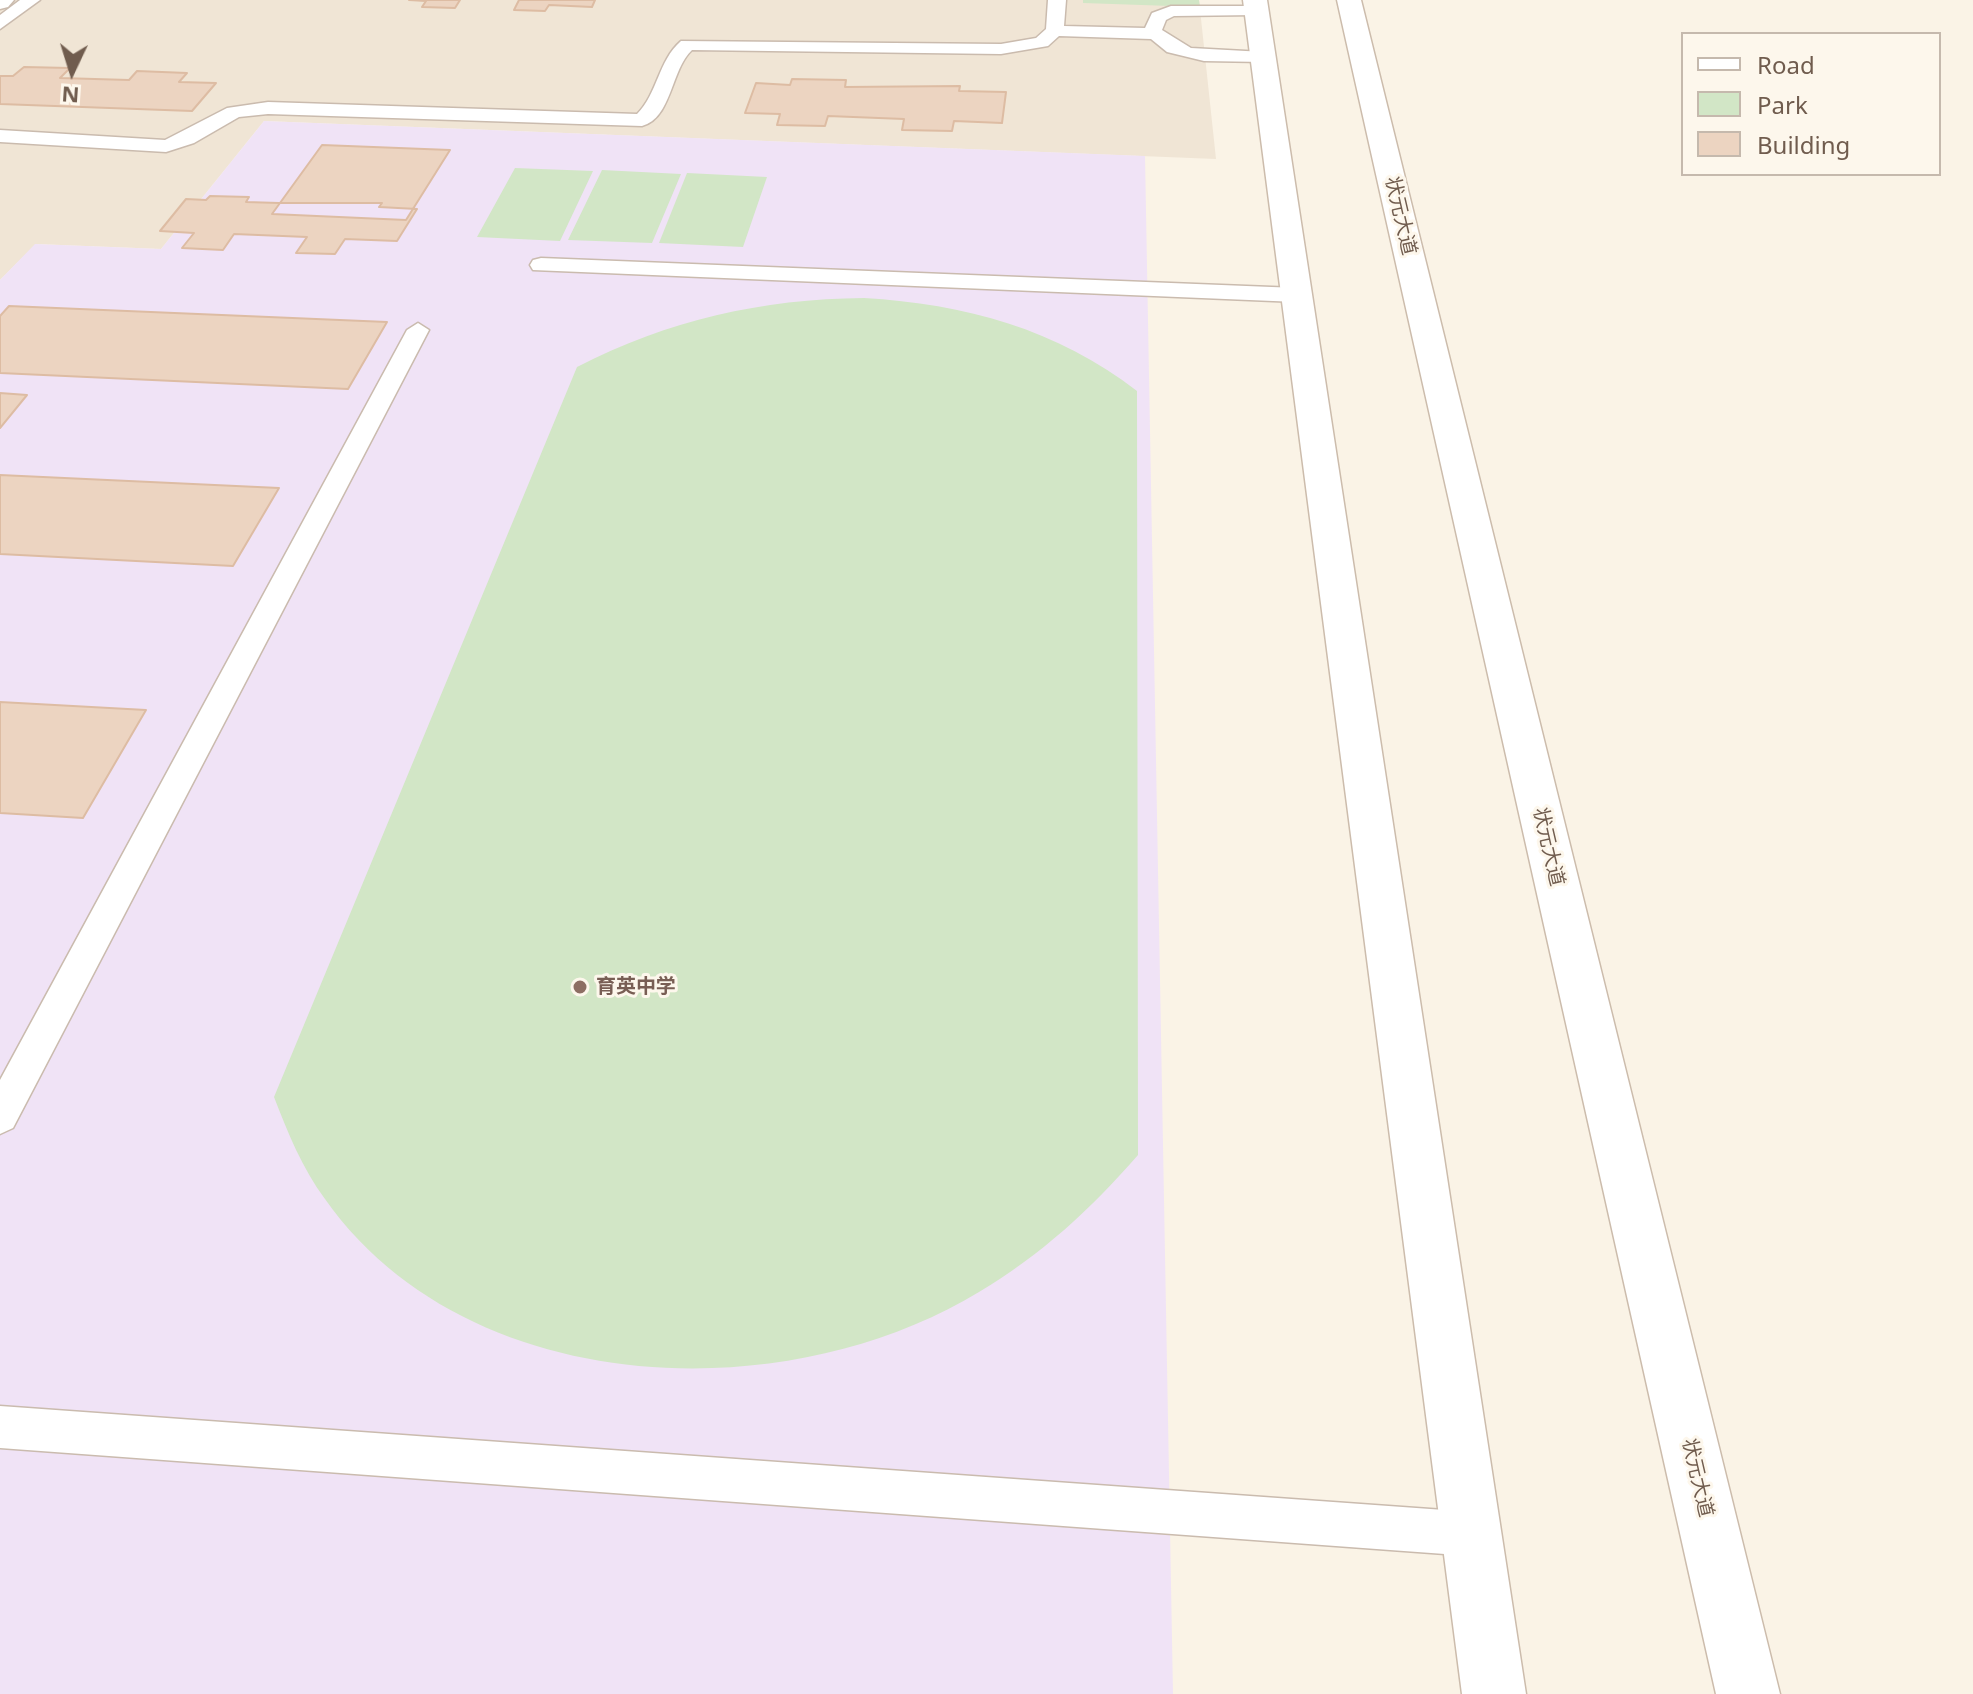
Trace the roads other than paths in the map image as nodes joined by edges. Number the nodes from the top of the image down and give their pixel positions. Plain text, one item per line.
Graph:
1 (31, 0) edge
2 (1057, 0) edge
3 (1349, 0) edge
4 (1256, 5) edge
5 (0, 24) edge
6 (1055, 31) junction
7 (1155, 34) junction
8 (1264, 57) junction
9 (0, 136) edge
10 (541, 265) dead end
11 (1297, 295) junction
12 (418, 330) dead end
13 (0, 1116) edge
14 (0, 1427) edge
15 (1472, 1534) junction
16 (1494, 1694) edge
17 (1748, 1694) edge

1 - 5 lane
2 - 6 lane
3 - 17 main road, 状元大道
4 - 7 lane
4 - 8 main road
6 - 7 lane
6 - 9 lane
7 - 8 lane
8 - 11 main road
10 - 11 lane
11 - 15 main road
12 - 13 lane
14 - 15 lane
15 - 16 main road

